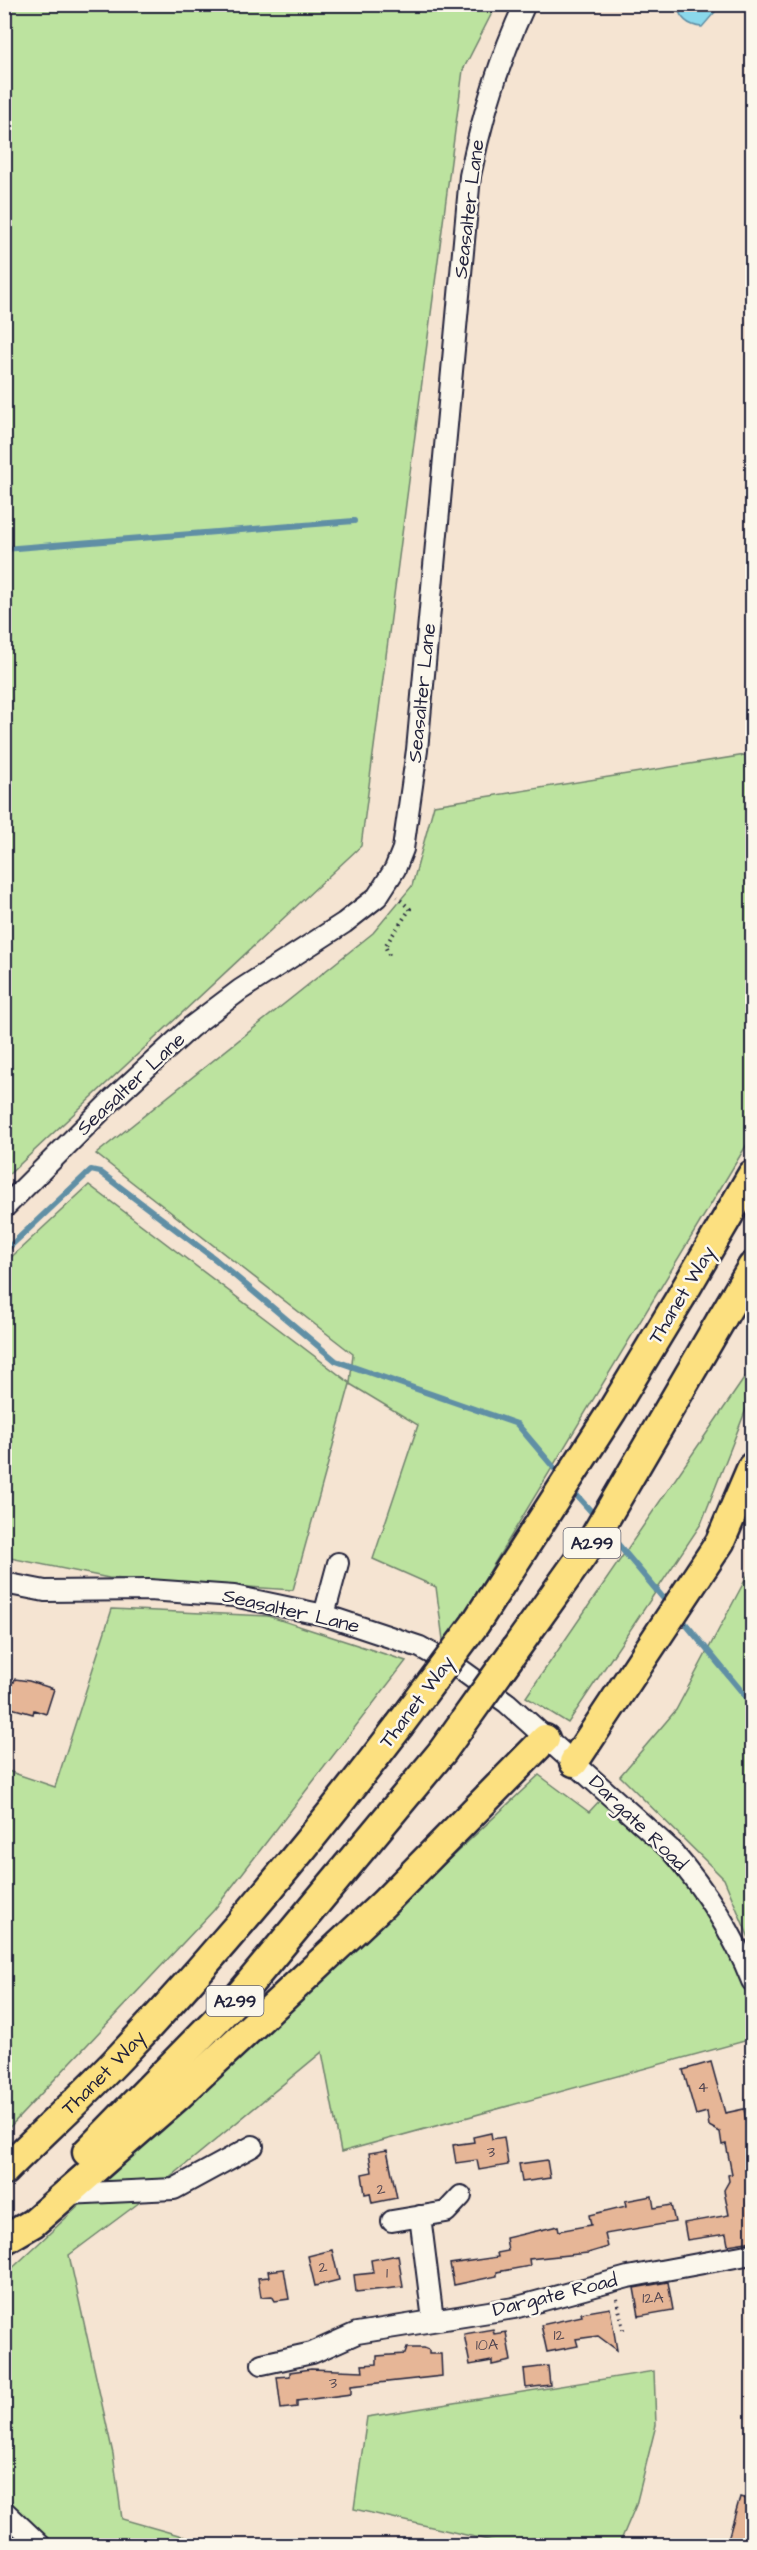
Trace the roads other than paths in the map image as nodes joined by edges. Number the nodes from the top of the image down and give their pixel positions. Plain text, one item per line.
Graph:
1 (525, 4) edge
2 (753, 1175) edge
3 (4, 1208) edge
4 (753, 1267) edge
5 (753, 1467) edge
6 (338, 1563) dead end
7 (4, 1583) edge
8 (324, 1615) junction
9 (545, 1739) junction
10 (574, 1762) junction
11 (753, 1981) edge
12 (253, 2146) dead end
13 (4, 2170) edge
14 (66, 2194) junction
15 (461, 2196) dead end
16 (420, 2216) junction
17 (392, 2221) dead end
18 (4, 2228) edge
19 (4, 2240) edge
20 (753, 2254) edge
21 (434, 2320) junction
22 (262, 2364) dead end
23 (4, 2511) edge
24 (41, 2546) edge

1 - 3 street, Seasalter Lane
2 - 13 highway, Thanet Way / A299, bridge
4 - 18 highway, A299, bridge
5 - 10 highway
6 - 8 street
7 - 8 street, Seasalter Lane
8 - 9 street, Seasalter Lane
9 - 10 street, Dargate Road
9 - 14 highway
10 - 11 street, Dargate Road
12 - 14 street
14 - 19 highway
15 - 16 street
16 - 17 street
16 - 21 street
20 - 21 street, Dargate Road
21 - 22 street, Dargate Road
23 - 24 street

